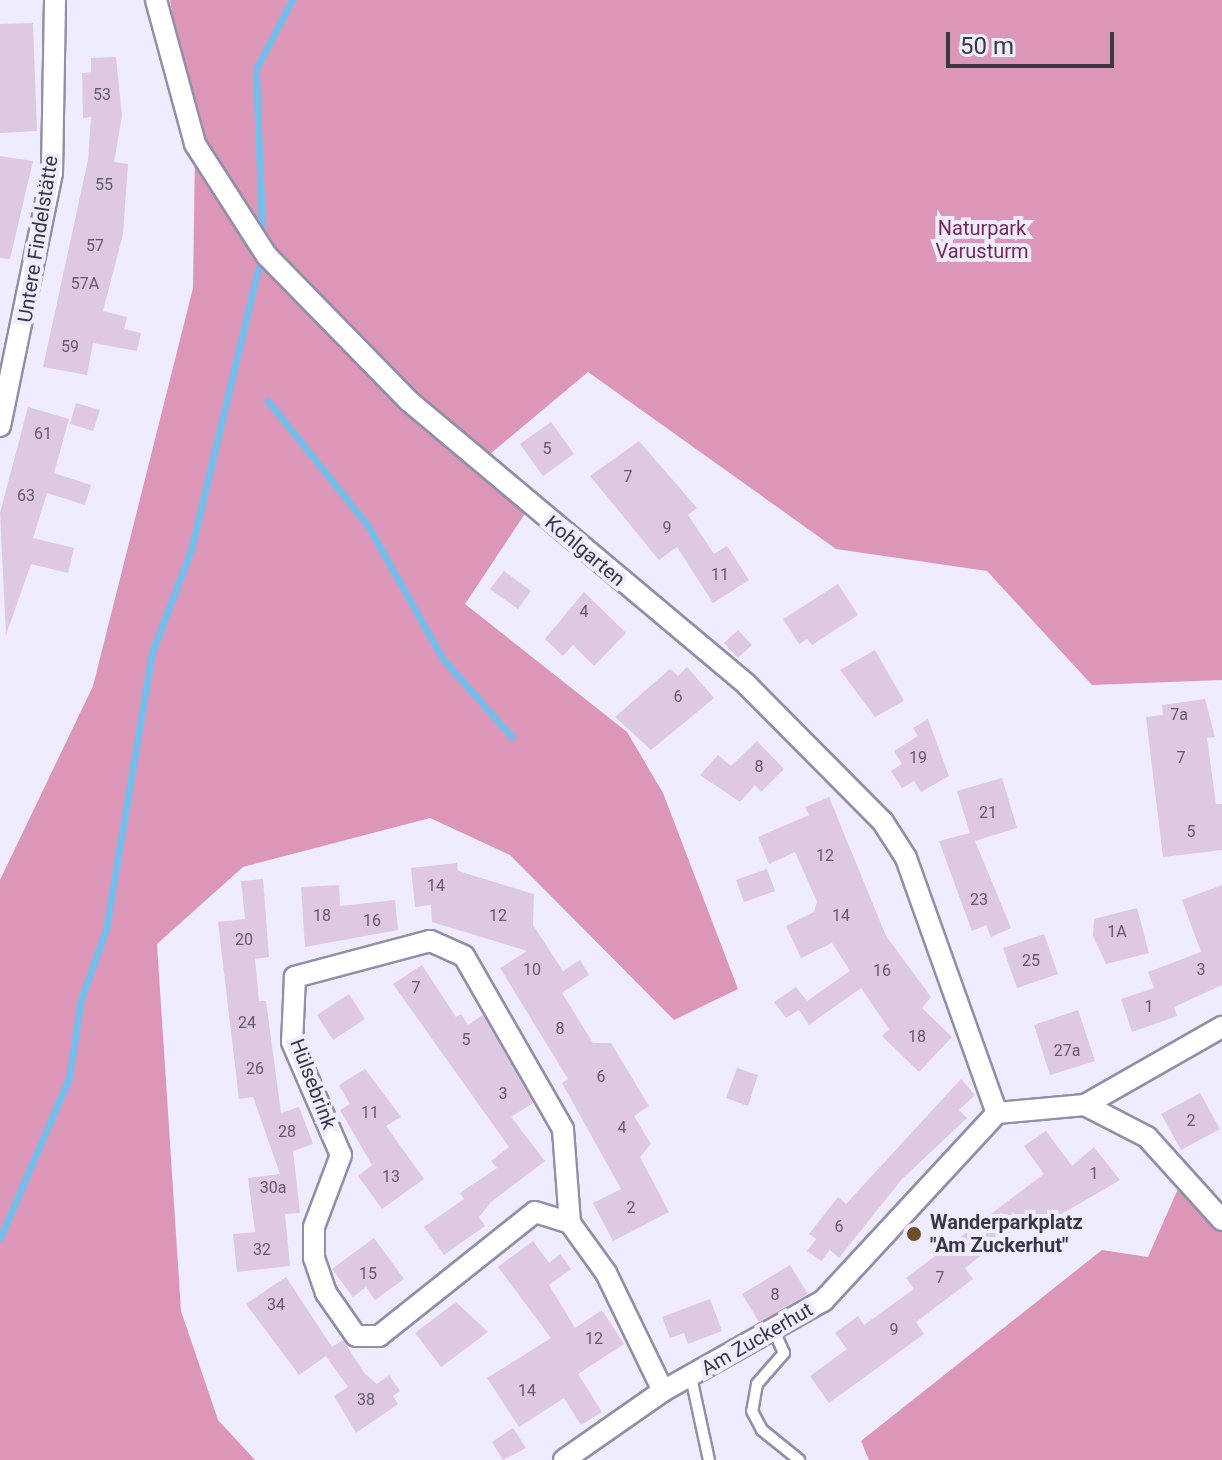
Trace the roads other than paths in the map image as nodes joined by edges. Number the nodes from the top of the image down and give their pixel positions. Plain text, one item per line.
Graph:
1 (55, 0) edge
2 (156, 0) edge
3 (0, 426) edge
4 (1222, 1027) edge
5 (1085, 1105) junction
6 (997, 1113) junction
7 (1222, 1220) edge
8 (570, 1223) junction
9 (775, 1333) junction
10 (691, 1377) junction
11 (663, 1391) junction
12 (564, 1460) edge
13 (709, 1460) edge
14 (799, 1460) edge

1 - 3 street, Untere Findelstätte
2 - 6 street, Kohlgarten
4 - 5 street
5 - 6 street
5 - 7 street
6 - 9 street, Am Zuckerhut
8 - 8 street, Hülsebrink
8 - 11 street
9 - 10 street, Am Zuckerhut
9 - 14 lane
10 - 11 street, Am Zuckerhut
10 - 13 lane
11 - 12 street, Am Zuckerhut

